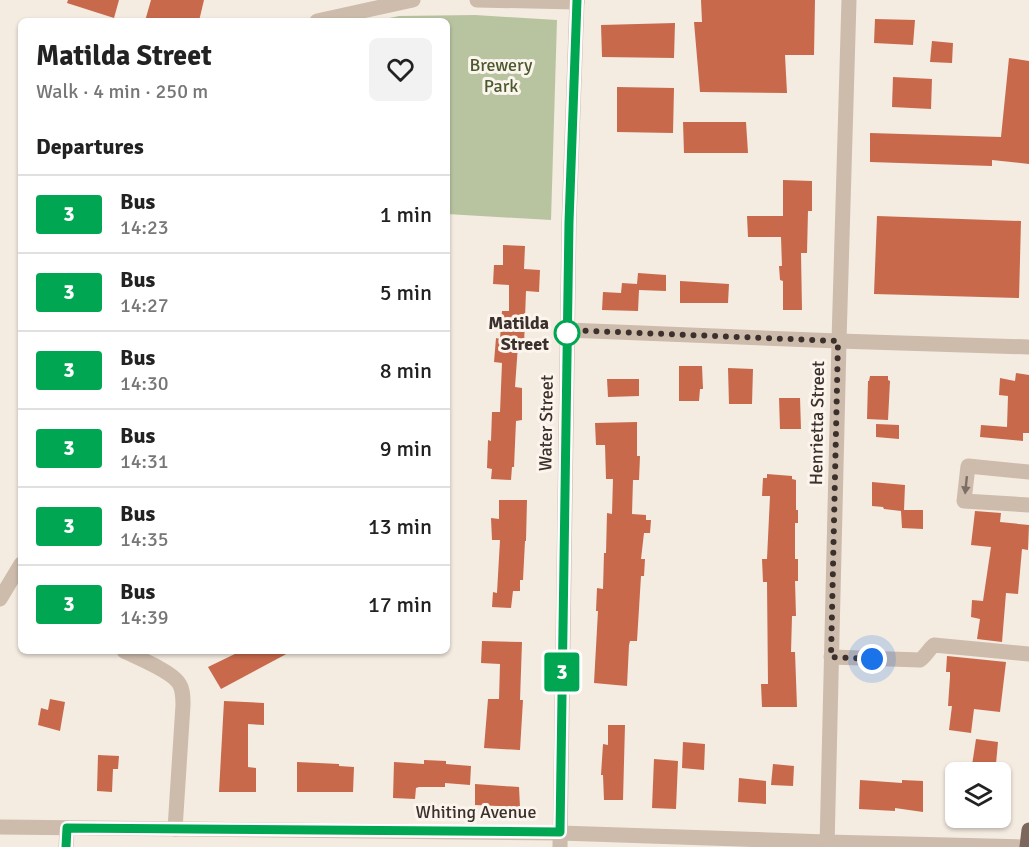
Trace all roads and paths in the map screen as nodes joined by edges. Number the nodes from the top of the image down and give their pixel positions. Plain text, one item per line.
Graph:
1 (413, 0) edge
2 (477, 0) edge
3 (849, 0) edge
4 (577, 1) edge
5 (331, 18) edge
6 (567, 330) junction
7 (838, 341) junction
8 (1029, 347) edge
9 (1029, 472) edge
10 (1029, 505) edge
11 (18, 569) edge
12 (0, 599) edge
13 (130, 654) edge
14 (1029, 654) edge
15 (831, 657) junction
16 (0, 827) edge
17 (67, 828) junction
18 (175, 829) junction
19 (1029, 830) edge
20 (560, 840) edge
21 (827, 845) edge
22 (66, 847) edge
23 (1025, 847) edge

1 - 5 street
2 - 4 street
3 - 7 street, Henrietta Street
4 - 6 street, Water Street
6 - 7 street
6 - 20 street, Water Street
7 - 8 street
7 - 15 street, Henrietta Street
9 -> 10 street
11 - 12 street
13 - 18 street
14 - 15 street
15 - 21 street, Henrietta Street
16 - 17 street, Whiting Avenue
17 - 18 street, Whiting Avenue
17 - 22 street
18 - 20 street, Whiting Avenue
19 - 23 main road
20 - 21 street, Whiting Avenue
21 - 23 street, Whiting Avenue

